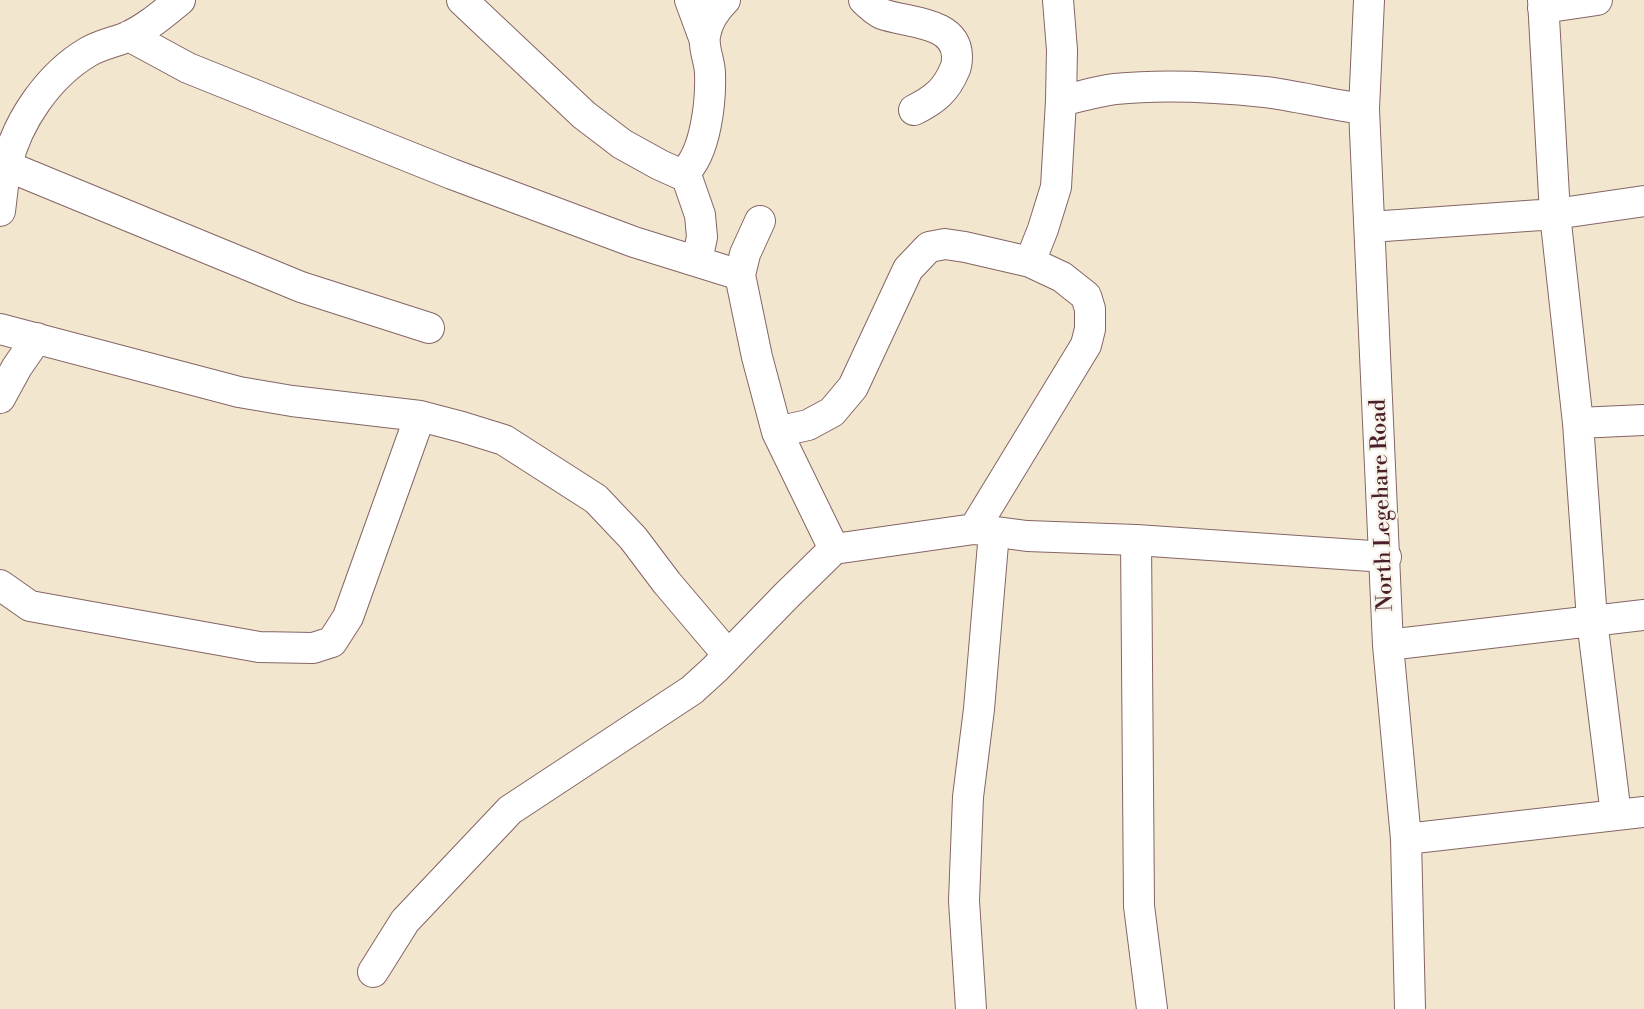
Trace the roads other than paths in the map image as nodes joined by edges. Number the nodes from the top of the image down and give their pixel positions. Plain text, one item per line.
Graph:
1 (180, 0) edge
2 (690, 0) edge
3 (725, 0) edge
4 (864, 0) edge
5 (1058, 0) edge
6 (1369, 0) edge
7 (1597, 0) edge
8 (477, 4) edge
9 (1543, 4) edge
10 (129, 36) junction
11 (704, 38) junction
12 (1061, 101) junction
13 (1364, 109) junction
14 (914, 110) dead end
15 (7, 166) junction
16 (685, 172) junction
17 (1644, 201) edge
18 (0, 211) edge
19 (1555, 214) junction
20 (760, 221) dead end
21 (1370, 227) junction
22 (697, 261) junction
23 (1030, 262) junction
24 (740, 275) junction
25 (429, 328) dead end
26 (0, 329) edge
27 (37, 338) junction
28 (0, 398) edge
29 (420, 416) junction
30 (1644, 420) edge
31 (1578, 423) junction
32 (777, 432) junction
33 (984, 530) junction
34 (1136, 540) junction
35 (834, 549) junction
36 (1386, 557) junction
37 (0, 585) edge
38 (1644, 615) edge
39 (1593, 620) junction
40 (1388, 645) junction
41 (728, 655) junction
42 (1630, 814) edge
43 (1406, 839) junction
44 (373, 972) dead end
45 (970, 1009) edge
46 (1152, 1009) edge
47 (1410, 1009) edge

1 - 10 street
2 - 11 street
3 - 11 street
4 - 14 street
5 - 12 street
6 - 13 street, North Legehare Road
7 - 9 street
8 - 16 street
9 - 19 street
10 - 15 street
10 - 22 street
11 - 16 street
12 - 13 street
12 - 23 street
13 - 21 street, North Legehare Road
15 - 18 street
15 - 25 street
16 - 22 street
17 - 19 street
19 - 21 street
19 - 31 street
20 - 24 street
21 - 36 street, North Legehare Road
22 - 24 street
23 - 32 street
23 - 33 street
24 - 32 street
26 - 27 street
27 - 28 street
27 - 29 street
29 - 37 street
29 - 41 street
30 - 31 street
31 - 39 street
32 - 35 street
33 - 34 street
33 - 35 street
33 - 45 street
34 - 36 street
34 - 46 street
35 - 41 street
36 - 40 street, North Legehare Road
38 - 39 street
39 - 40 street
39 - 42 street
40 - 43 street, North Legehare Road
41 - 44 street
42 - 43 street
43 - 47 street, North Legehare Road

